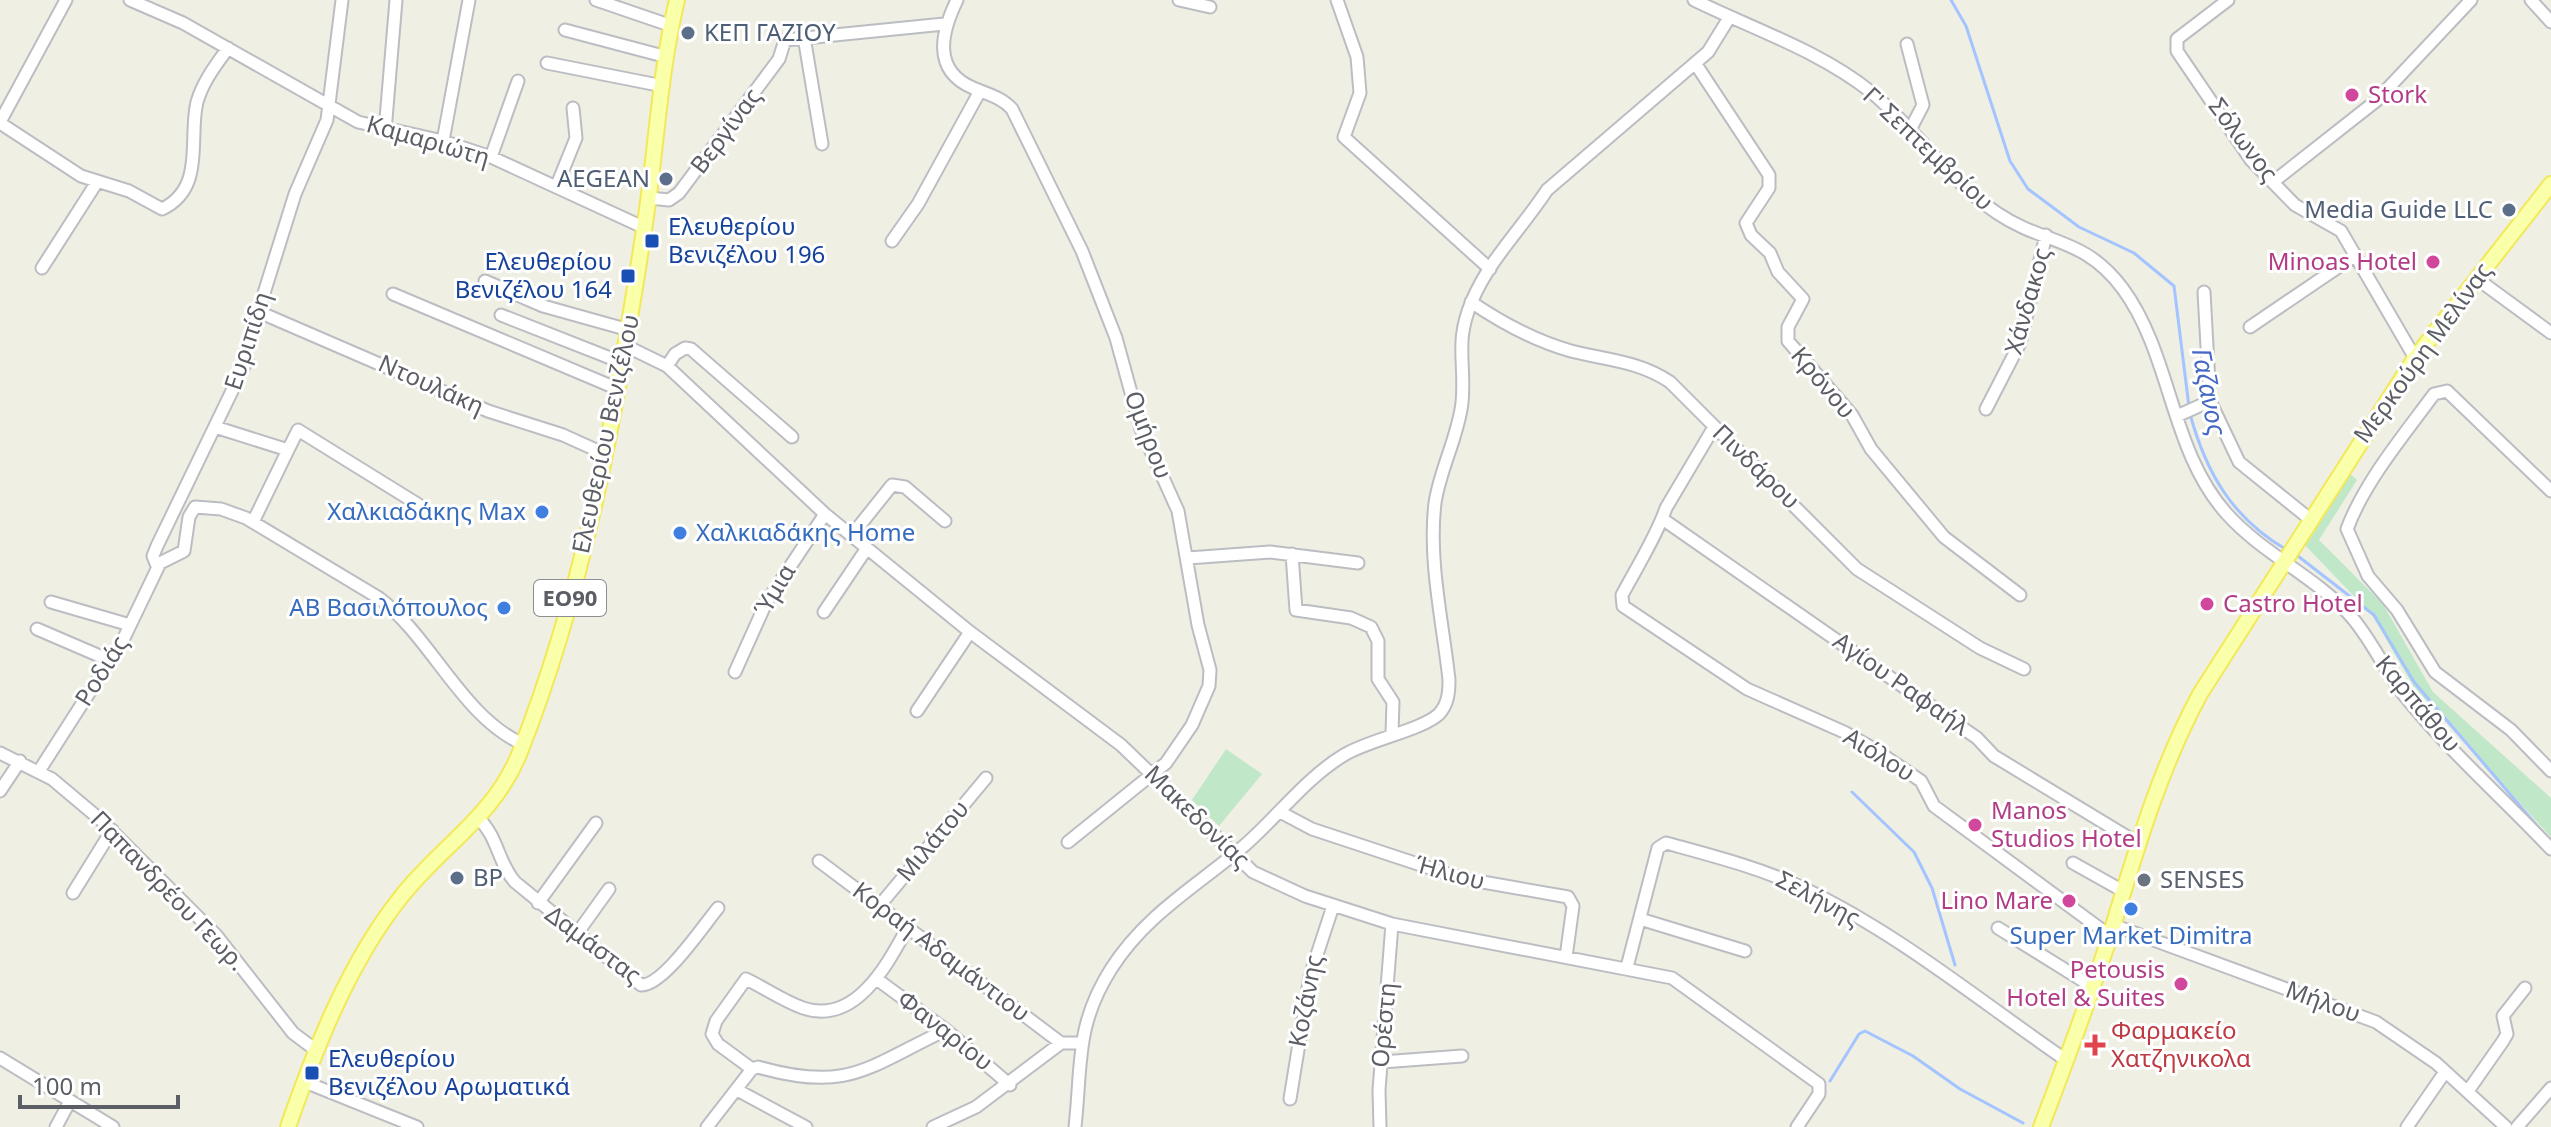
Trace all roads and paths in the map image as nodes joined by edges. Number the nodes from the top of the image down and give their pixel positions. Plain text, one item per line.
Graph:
1 (66, 0) edge
2 (133, 0) edge
3 (342, 0) edge
4 (396, 0) edge
5 (469, 0) edge
6 (596, 0) edge
7 (677, 0) edge
8 (957, 0) edge
9 (1179, 0) edge
10 (1337, 0) edge
11 (1694, 0) edge
12 (2471, 0) edge
13 (2531, 0) edge
14 (2220, 2) edge
15 (1712, 4) edge
16 (1210, 7) dead end
17 (1729, 18) junction
18 (2551, 22) edge
19 (944, 24) junction
20 (672, 26) junction
21 (565, 30) dead end
22 (804, 37) junction
23 (1907, 44) dead end
24 (228, 48) junction
25 (667, 57) junction
26 (547, 63) dead end
27 (1695, 63) junction
28 (518, 81) dead end
29 (663, 86) junction
30 (980, 91) junction
31 (330, 108) junction
32 (573, 108) dead end
33 (0, 123) edge
34 (1910, 130) junction
35 (385, 131) junction
36 (443, 141) junction
37 (822, 144) dead end
38 (491, 157) junction
39 (97, 182) junction
40 (2273, 182) junction
41 (2551, 184) edge
42 (557, 185) junction
43 (649, 198) junction
44 (645, 228) junction
45 (2046, 235) junction
46 (892, 241) dead end
47 (2356, 255) junction
48 (42, 268) dead end
49 (1490, 269) junction
50 (2476, 278) junction
51 (485, 281) dead end
52 (2204, 292) dead end
53 (393, 294) dead end
54 (1471, 302) junction
55 (259, 312) junction
56 (501, 315) dead end
57 (2250, 327) dead end
58 (629, 330) junction
59 (2551, 333) edge
60 (626, 346) junction
61 (2415, 358) junction
62 (623, 363) junction
63 (667, 366) junction
64 (618, 389) junction
65 (2208, 401) junction
66 (1986, 409) dead end
67 (2182, 413) junction
68 (215, 427) junction
69 (1714, 427) junction
70 (792, 437) dead end
71 (288, 450) junction
72 (605, 454) junction
73 (2551, 491) edge
74 (419, 505) dead end
75 (825, 514) junction
76 (1664, 520) junction
77 (945, 521) dead end
78 (253, 522) junction
79 (2308, 524) junction
80 (852, 535) junction
81 (867, 548) junction
82 (1292, 554) junction
83 (1188, 558) junction
84 (2286, 559) junction
85 (1358, 563) dead end
86 (157, 566) junction
87 (2020, 595) dead end
88 (51, 602) dead end
89 (824, 612) dead end
90 (130, 625) junction
91 (37, 629) dead end
92 (970, 632) junction
93 (109, 660) junction
94 (2024, 669) dead end
95 (735, 672) dead end
96 (917, 711) dead end
97 (1392, 733) junction
98 (523, 744) junction
99 (0, 753) edge
100 (20, 761) junction
101 (39, 771) junction
102 (2551, 771) edge
103 (1154, 775) junction
104 (986, 778) dead end
105 (0, 791) edge
106 (1280, 812) junction
107 (479, 819) junction
108 (596, 823) dead end
109 (112, 830) junction
110 (1068, 842) dead end
111 (2139, 844) junction
112 (2551, 849) edge
113 (1233, 854) junction
114 (819, 861) dead end
115 (2073, 863) dead end
116 (609, 889) dead end
117 (2123, 891) junction
118 (73, 893) dead end
119 (538, 903) junction
120 (880, 905) junction
121 (1333, 906) junction
122 (718, 908) dead end
123 (1640, 919) junction
124 (1392, 924) junction
125 (908, 927) junction
126 (1998, 928) dead end
127 (2111, 930) junction
128 (576, 935) junction
129 (1745, 951) dead end
130 (1566, 957) junction
131 (1627, 967) junction
132 (878, 980) junction
133 (2093, 987) junction
134 (2525, 988) dead end
135 (946, 1030) junction
136 (1061, 1043) junction
137 (1080, 1043) junction
138 (317, 1051) junction
139 (1462, 1056) dead end
140 (0, 1058) edge
141 (2066, 1060) junction
142 (1382, 1062) junction
143 (752, 1069) junction
144 (2445, 1072) junction
145 (305, 1082) junction
146 (1010, 1085) junction
147 (2551, 1088) edge
148 (737, 1090) junction
149 (2468, 1091) junction
150 (1290, 1099) dead end
151 (70, 1101) junction
152 (56, 1127) edge
153 (113, 1127) edge
154 (288, 1127) edge
155 (417, 1127) edge
156 (707, 1127) edge
157 (806, 1127) edge
158 (933, 1127) edge
159 (1075, 1127) edge
160 (1380, 1127) edge
161 (1797, 1127) edge
162 (2041, 1127) edge
163 (2407, 1127) edge
164 (2506, 1127) edge
165 (2517, 1127) edge

1 - 33 street
2 - 24 street, Καμαριώτη
3 - 31 street, Ευριπίδη
4 - 35 street
5 - 36 street
6 - 20 street
7 - 20 main road, Ελευθερίου Βενιζέλου / ΕΟ90
8 - 19 street
9 - 16 street
10 - 49 street
11 - 15 street, Γ' Σεπτεμβρίου
12 - 40 street
13 - 18 street
14 - 40 street, Σόλωνος
15 - 17 street, Γ' Σεπτεμβρίου
17 - 27 street
17 - 34 street, Γ' Σεπτεμβρίου
19 - 22 street
19 - 30 street, Ομήρου
20 - 25 main road, Ελευθερίου Βενιζέλου / ΕΟ90
21 - 25 street
22 - 37 street
22 - 43 street, Βεργίνας
23 - 34 street
24 - 31 street, Καμαριώτη
24 - 39 street
25 - 29 main road, Ελευθερίου Βενιζέλου / ΕΟ90
26 - 29 street
27 - 49 street
27 - 87 street, Κρόνου
28 - 38 street
29 - 43 main road, Ελευθερίου Βενιζέλου / ΕΟ90
30 - 46 street
30 - 83 street, Ομήρου
31 - 35 street, Καμαριώτη
31 - 55 street, Ευριπίδη
32 - 42 street
33 - 39 street
34 - 45 street, Γ' Σεπτεμβρίου
35 - 36 street, Καμαριώτη
36 - 38 street, Καμαριώτη
38 - 42 street, Καμαριώτη
39 - 48 street
40 - 47 street, Σόλωνος
41 - 50 main road, Μερκούρη Μελίνας
42 - 44 street, Καμαριώτη
43 - 44 main road, Ελευθερίου Βενιζέλου / ΕΟ90
44 - 58 main road, Ελευθερίου Βενιζέλου / ΕΟ90
45 - 66 street, Χάνδακος
45 - 67 street, Γ' Σεπτεμβρίου
47 - 57 street
47 - 61 street, Σόλωνος
49 - 54 street
50 - 59 street
50 - 61 main road, Μερκούρη Μελίνας
51 - 58 street
52 - 65 street
53 - 64 street
54 - 69 street, Πινδάρου
54 - 97 street
55 - 68 street, Ευριπίδη
55 - 72 street, Ντουλάκη
56 - 62 street
58 - 60 main road, Ελευθερίου Βενιζέλου / ΕΟ90
60 - 62 main road, Ελευθερίου Βενιζέλου / ΕΟ90
60 - 63 street, Μακεδονίας
61 - 79 main road, Μερκούρη Μελίνας
62 - 64 main road, Ελευθερίου Βενιζέλου / ΕΟ90
63 - 70 street
63 - 75 street, Μακεδονίας
64 - 72 main road, Ελευθερίου Βενιζέλου / ΕΟ90
65 - 67 street
65 - 79 street
67 - 84 street, Γ' Σεπτεμβρίου
68 - 71 street
68 - 86 street, Ευριπίδη
69 - 76 street
69 - 94 street, Πινδάρου
71 - 74 street
71 - 78 street
72 - 98 main road, Ελευθερίου Βενιζέλου / ΕΟ90
73 - 102 street
75 - 80 street, Μακεδονίας
75 - 95 street, Ύμια
76 - 111 street, Αγίου Ραφαήλ
76 - 127 street, Αιόλου
77 - 80 street
78 - 86 street
78 - 98 street
79 - 84 main road, Μερκούρη Μελίνας
80 - 81 street, Μακεδονίας
81 - 89 street
81 - 92 street, Μακεδονίας
82 - 83 street
82 - 85 street
82 - 97 street
83 - 103 street, Ομήρου
84 - 111 main road, Μερκούρη Μελίνας
84 - 112 street, Καρπάθου
86 - 90 street, Ροδιάς
88 - 90 street
90 - 93 street, Ροδιάς
91 - 93 street
92 - 96 street
92 - 103 street, Μακεδονίας
93 - 101 street, Ροδιάς
97 - 106 street
98 - 107 main road, Ελευθερίου Βενιζέλου / ΕΟ90
99 - 100 street, Παπανδρέου Γεωρ.
100 - 101 street, Παπανδρέου Γεωρ.
100 - 105 street
101 - 109 street, Παπανδρέου Γεωρ.
103 - 110 street, Ομήρου
103 - 113 street, Μακεδονίας
104 - 120 street, Μιλάτου
106 - 113 street
106 - 130 street, Ήλιου
107 - 119 street, Δαμάστας
107 - 138 main road, Ελευθερίου Βενιζέλου / ΕΟ90
108 - 119 street
109 - 118 street
109 - 138 street, Παπανδρέου Γεωρ.
111 - 117 main road, Μερκούρη Μελίνας
113 - 121 street, Μακεδονίας
113 - 137 street
114 - 120 street, Κοραή Αδαμάντιου
115 - 117 street
116 - 128 street
117 - 127 main road, Μερκούρη Μελίνας
119 - 128 street, Δαμάστας
120 - 125 street, Κοραή Αδαμάντιου
121 - 124 street, Μακεδονίας
121 - 150 street, Κοζάνης
122 - 128 street, Δαμάστας
123 - 129 street
123 - 131 street, Σελήνης
123 - 141 street, Σελήνης
124 - 130 street, Μακεδονίας
124 - 142 street, Ορέστη
125 - 132 street
125 - 136 street, Κοραή Αδαμάντιου
126 - 133 street
127 - 133 main road, Μερκούρη Μελίνας
127 - 144 street, Μήλου
130 - 131 street, Μακεδονίας
131 - 161 street, Μακεδονίας
132 - 135 street, Φαναρίου
132 - 143 street
133 - 141 main road, Μερκούρη Μελίνας
134 - 149 street
135 - 143 street
135 - 146 street, Φαναρίου
136 - 137 street
136 - 146 street
137 - 159 street
138 - 145 main road, Ελευθερίου Βενιζέλου / ΕΟ90
139 - 142 street
140 - 151 street
141 - 162 main road, Μερκούρη Μελίνας
142 - 160 street, Ορέστη
143 - 148 street
144 - 149 street, Μήλου
144 - 163 street
145 - 154 main road, Ελευθερίου Βενιζέλου / ΕΟ90
145 - 155 street
146 - 158 street
147 - 165 street
148 - 156 street
148 - 157 street
149 - 164 street, Μήλου
151 - 152 street
151 - 153 street

